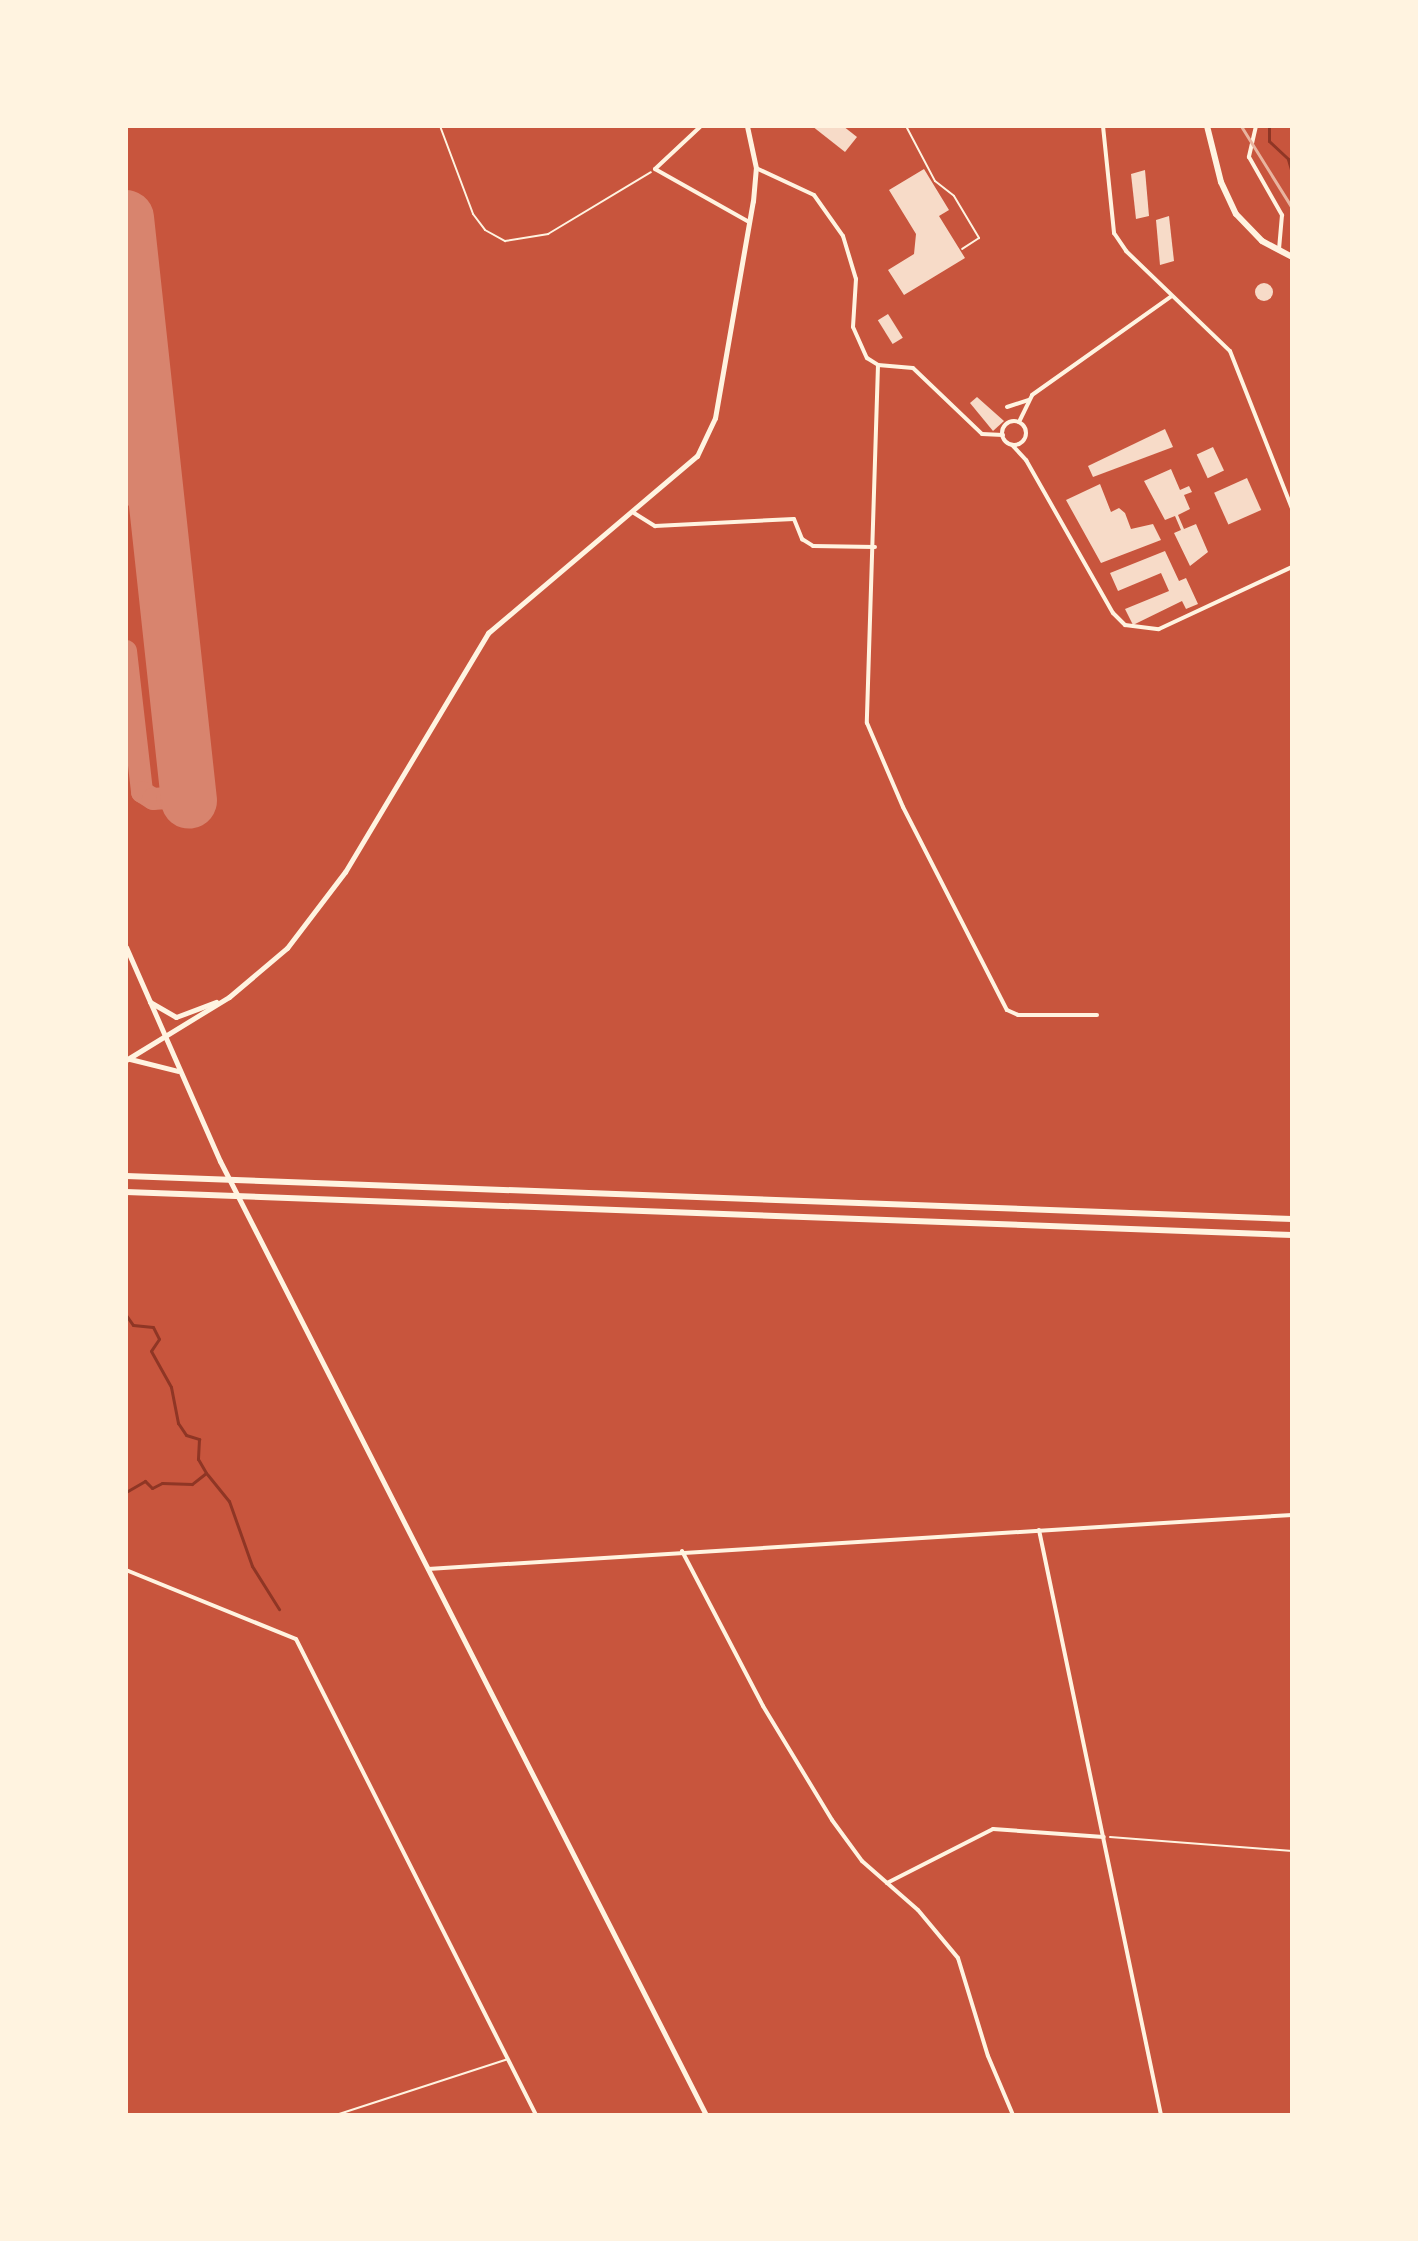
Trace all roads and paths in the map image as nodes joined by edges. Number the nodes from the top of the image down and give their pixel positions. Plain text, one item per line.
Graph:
1 (440, 126) edge
2 (701, 126) edge
3 (747, 126) edge
4 (906, 126) edge
5 (1103, 126) edge
6 (1207, 126) edge
7 (1256, 126) edge
8 (756, 168) junction
9 (655, 169) junction
10 (749, 222) junction
11 (962, 249) dead end
12 (1279, 250) junction
13 (1292, 257) edge
14 (1172, 296) junction
15 (878, 365) junction
16 (1029, 400) junction
17 (1007, 407) dead end
18 (1019, 422) junction
19 (1003, 435) junction
20 (1012, 445) junction
21 (1292, 508) edge
22 (634, 513) junction
23 (875, 547) junction
24 (1292, 567) edge
25 (126, 947) edge
26 (229, 997) junction
27 (149, 1001) junction
28 (1097, 1015) dead end
29 (164, 1038) junction
30 (126, 1059) edge
31 (179, 1072) junction
32 (126, 1176) edge
33 (126, 1192) edge
34 (1292, 1219) edge
35 (1292, 1235) edge
36 (1292, 1515) edge
37 (1039, 1530) junction
38 (682, 1551) junction
39 (126, 1570) edge
40 (426, 1570) junction
41 (1104, 1837) junction
42 (1292, 1851) edge
43 (886, 1883) junction
44 (509, 2059) junction
45 (336, 2115) edge
46 (536, 2115) edge
47 (706, 2115) edge
48 (1013, 2115) edge
49 (1161, 2115) edge

1 - 9 path
2 - 9 street
3 - 8 main road
4 - 11 lane
5 - 14 street
6 - 12 main road
7 - 12 street
8 - 10 main road
8 - 15 street
9 - 10 street
10 - 22 main road
12 - 13 main road
14 - 16 street
14 - 21 street
15 - 19 street
15 - 23 street
16 - 17 street
16 - 18 street
18 - 19 street
18 - 20 street
19 - 20 street
20 - 24 street
22 - 23 street
22 - 26 main road
23 - 28 street
25 - 27 main road
26 - 27 main road
26 - 29 main road
27 - 29 main road
29 - 30 main road
29 - 31 main road
30 - 31 main road
31 - 40 main road
32 - 34 main road
33 - 35 main road
36 - 37 street
37 - 38 street
37 - 41 street
38 - 40 street
38 - 43 street
39 - 44 street
40 - 47 main road
41 - 42 path
41 - 43 street
41 - 49 street
43 - 48 street
44 - 45 lane
44 - 46 street

